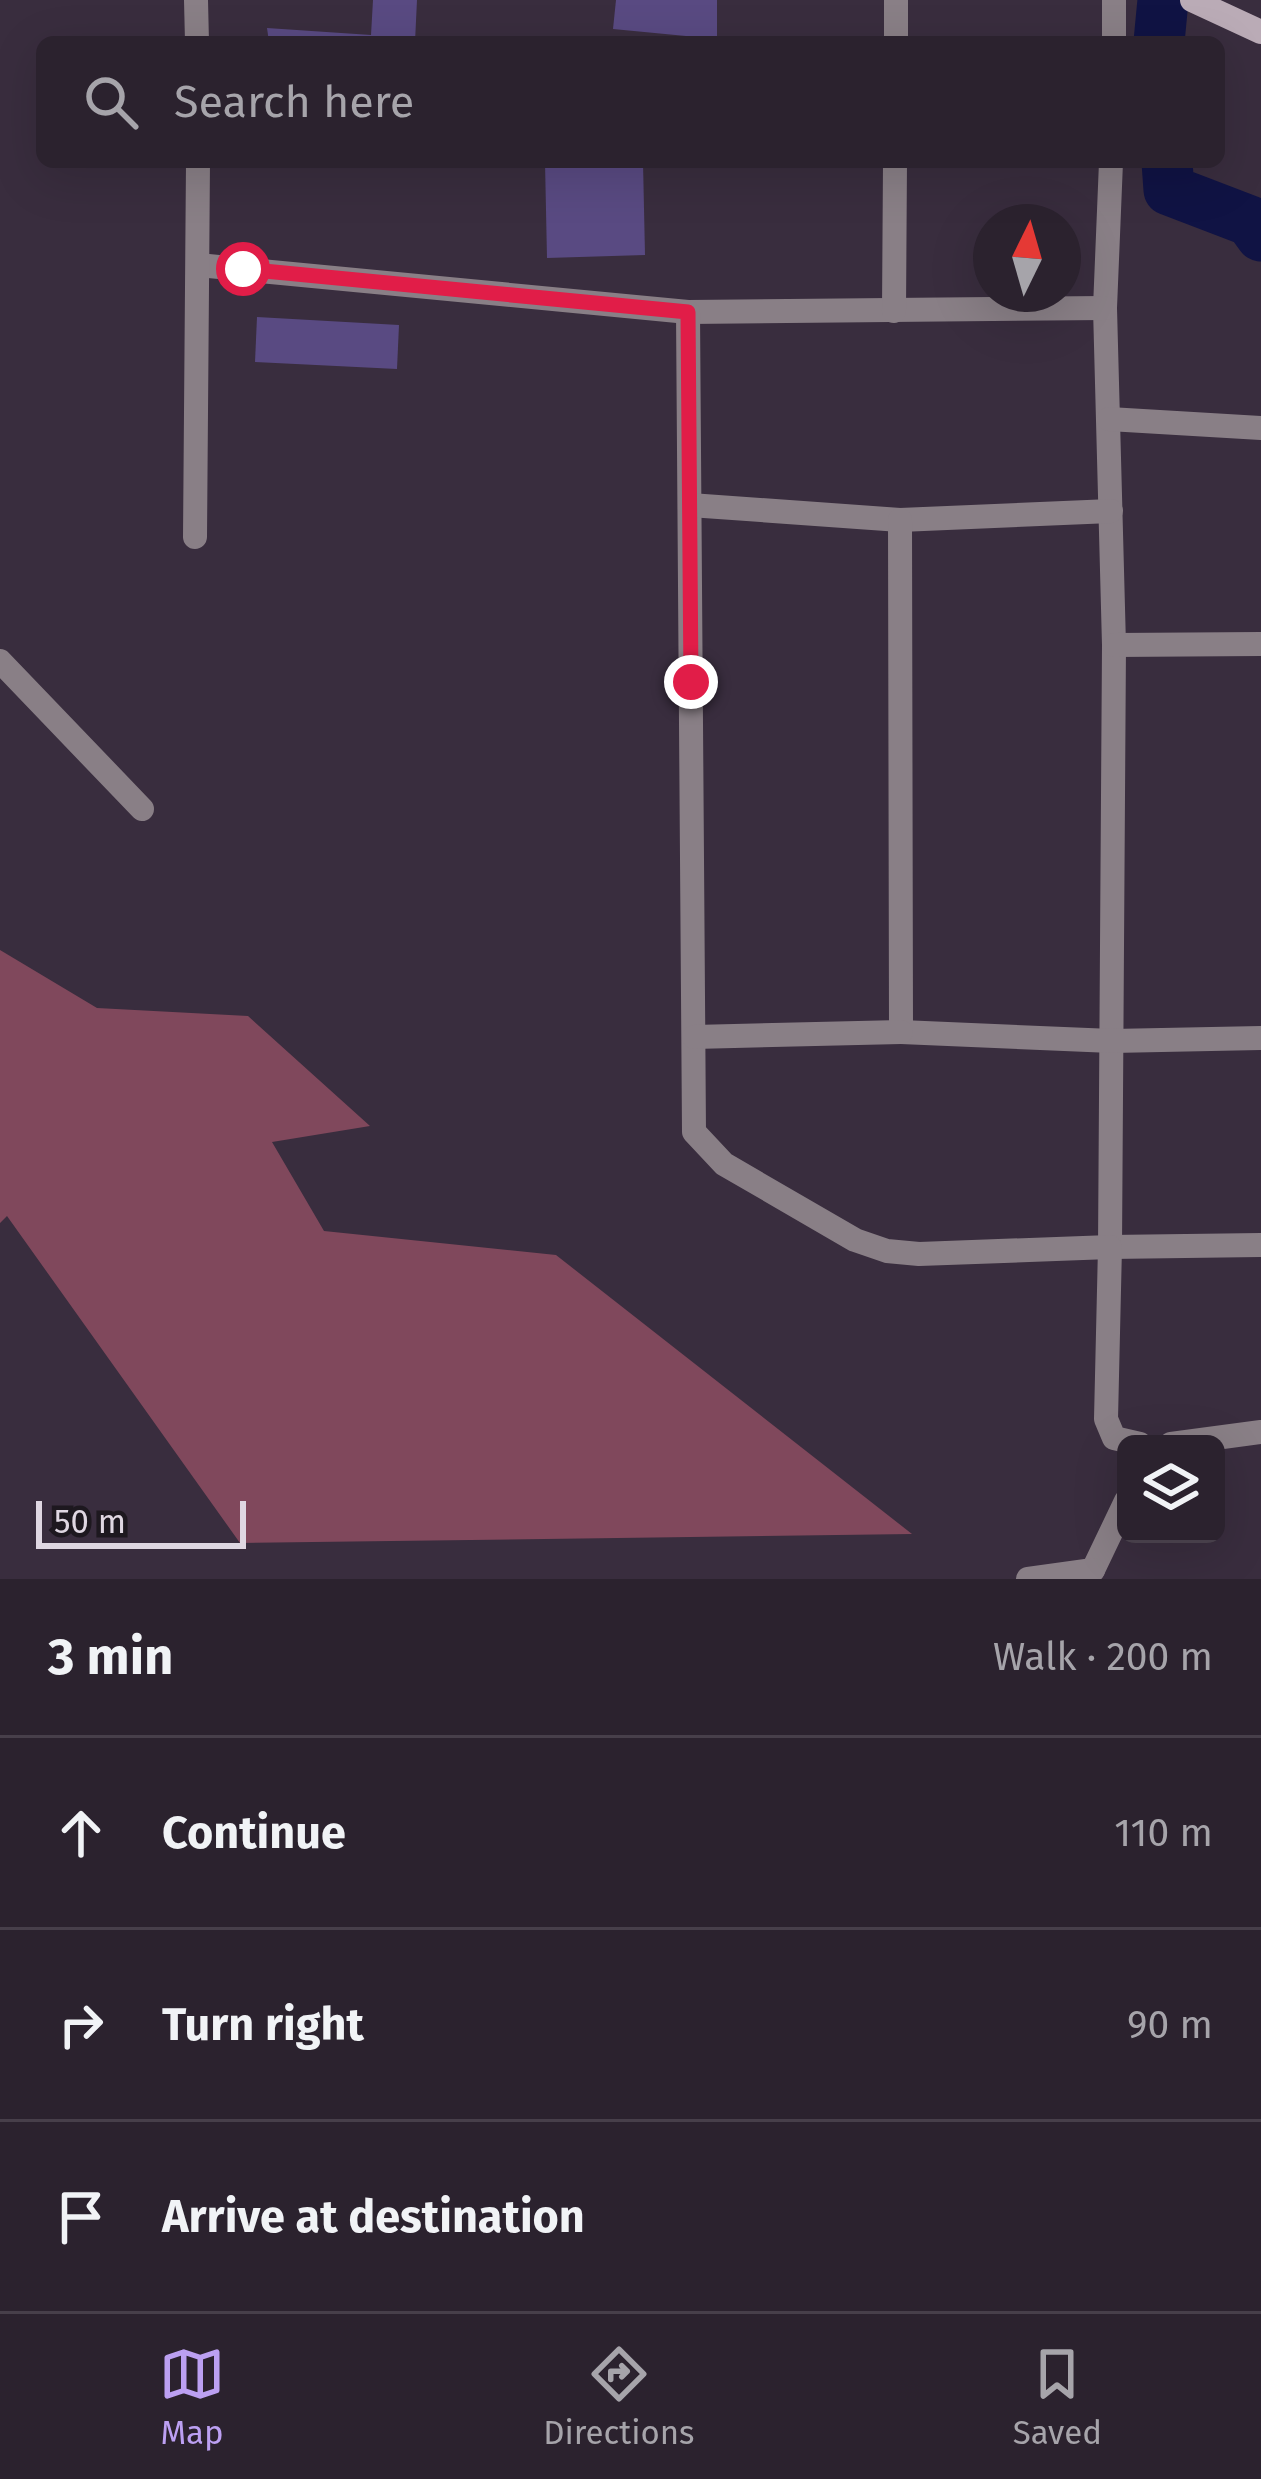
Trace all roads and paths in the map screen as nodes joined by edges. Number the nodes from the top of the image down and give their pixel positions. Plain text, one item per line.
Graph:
1 (196, 0) edge
2 (896, 0) edge
3 (1114, 0) edge
4 (1194, 1) edge
5 (1233, 9) edge
6 (1261, 32) edge
7 (197, 36) edge
8 (896, 36) edge
9 (1114, 36) edge
10 (198, 168) edge
11 (895, 168) edge
12 (1112, 168) edge
13 (198, 265) junction
14 (1105, 308) junction
15 (894, 310) junction
16 (688, 312) junction
17 (1109, 419) junction
18 (1261, 428) edge
19 (690, 505) junction
20 (1111, 511) junction
21 (900, 520) junction
22 (195, 537) dead end
23 (1261, 644) edge
24 (1114, 645) junction
25 (0, 661) edge
26 (142, 809) dead end
27 (901, 1032) junction
28 (694, 1037) junction
29 (1261, 1038) edge
30 (1112, 1041) junction
31 (1261, 1245) edge
32 (1110, 1246) junction
33 (1261, 1432) edge
34 (1225, 1437) edge
35 (1117, 1439) edge
36 (1117, 1523) edge
37 (1096, 1574) edge
38 (1028, 1579) edge

1 - 7 street
2 - 8 street
3 - 9 street
4 - 5 street
5 - 6 street
10 - 13 street
11 - 15 street
12 - 14 street
13 - 16 street
13 - 22 street
14 - 15 street
14 - 17 street
15 - 16 street
16 - 19 street
17 - 18 street
17 - 20 street
19 - 21 street
19 - 28 street
20 - 21 street
20 - 24 street
21 - 27 street
23 - 24 street
24 - 30 street
25 - 26 street
27 - 28 street
27 - 30 street
28 - 32 street
29 - 30 street
30 - 32 street
31 - 32 street
32 - 35 street
33 - 34 street
36 - 37 street
37 - 38 street

